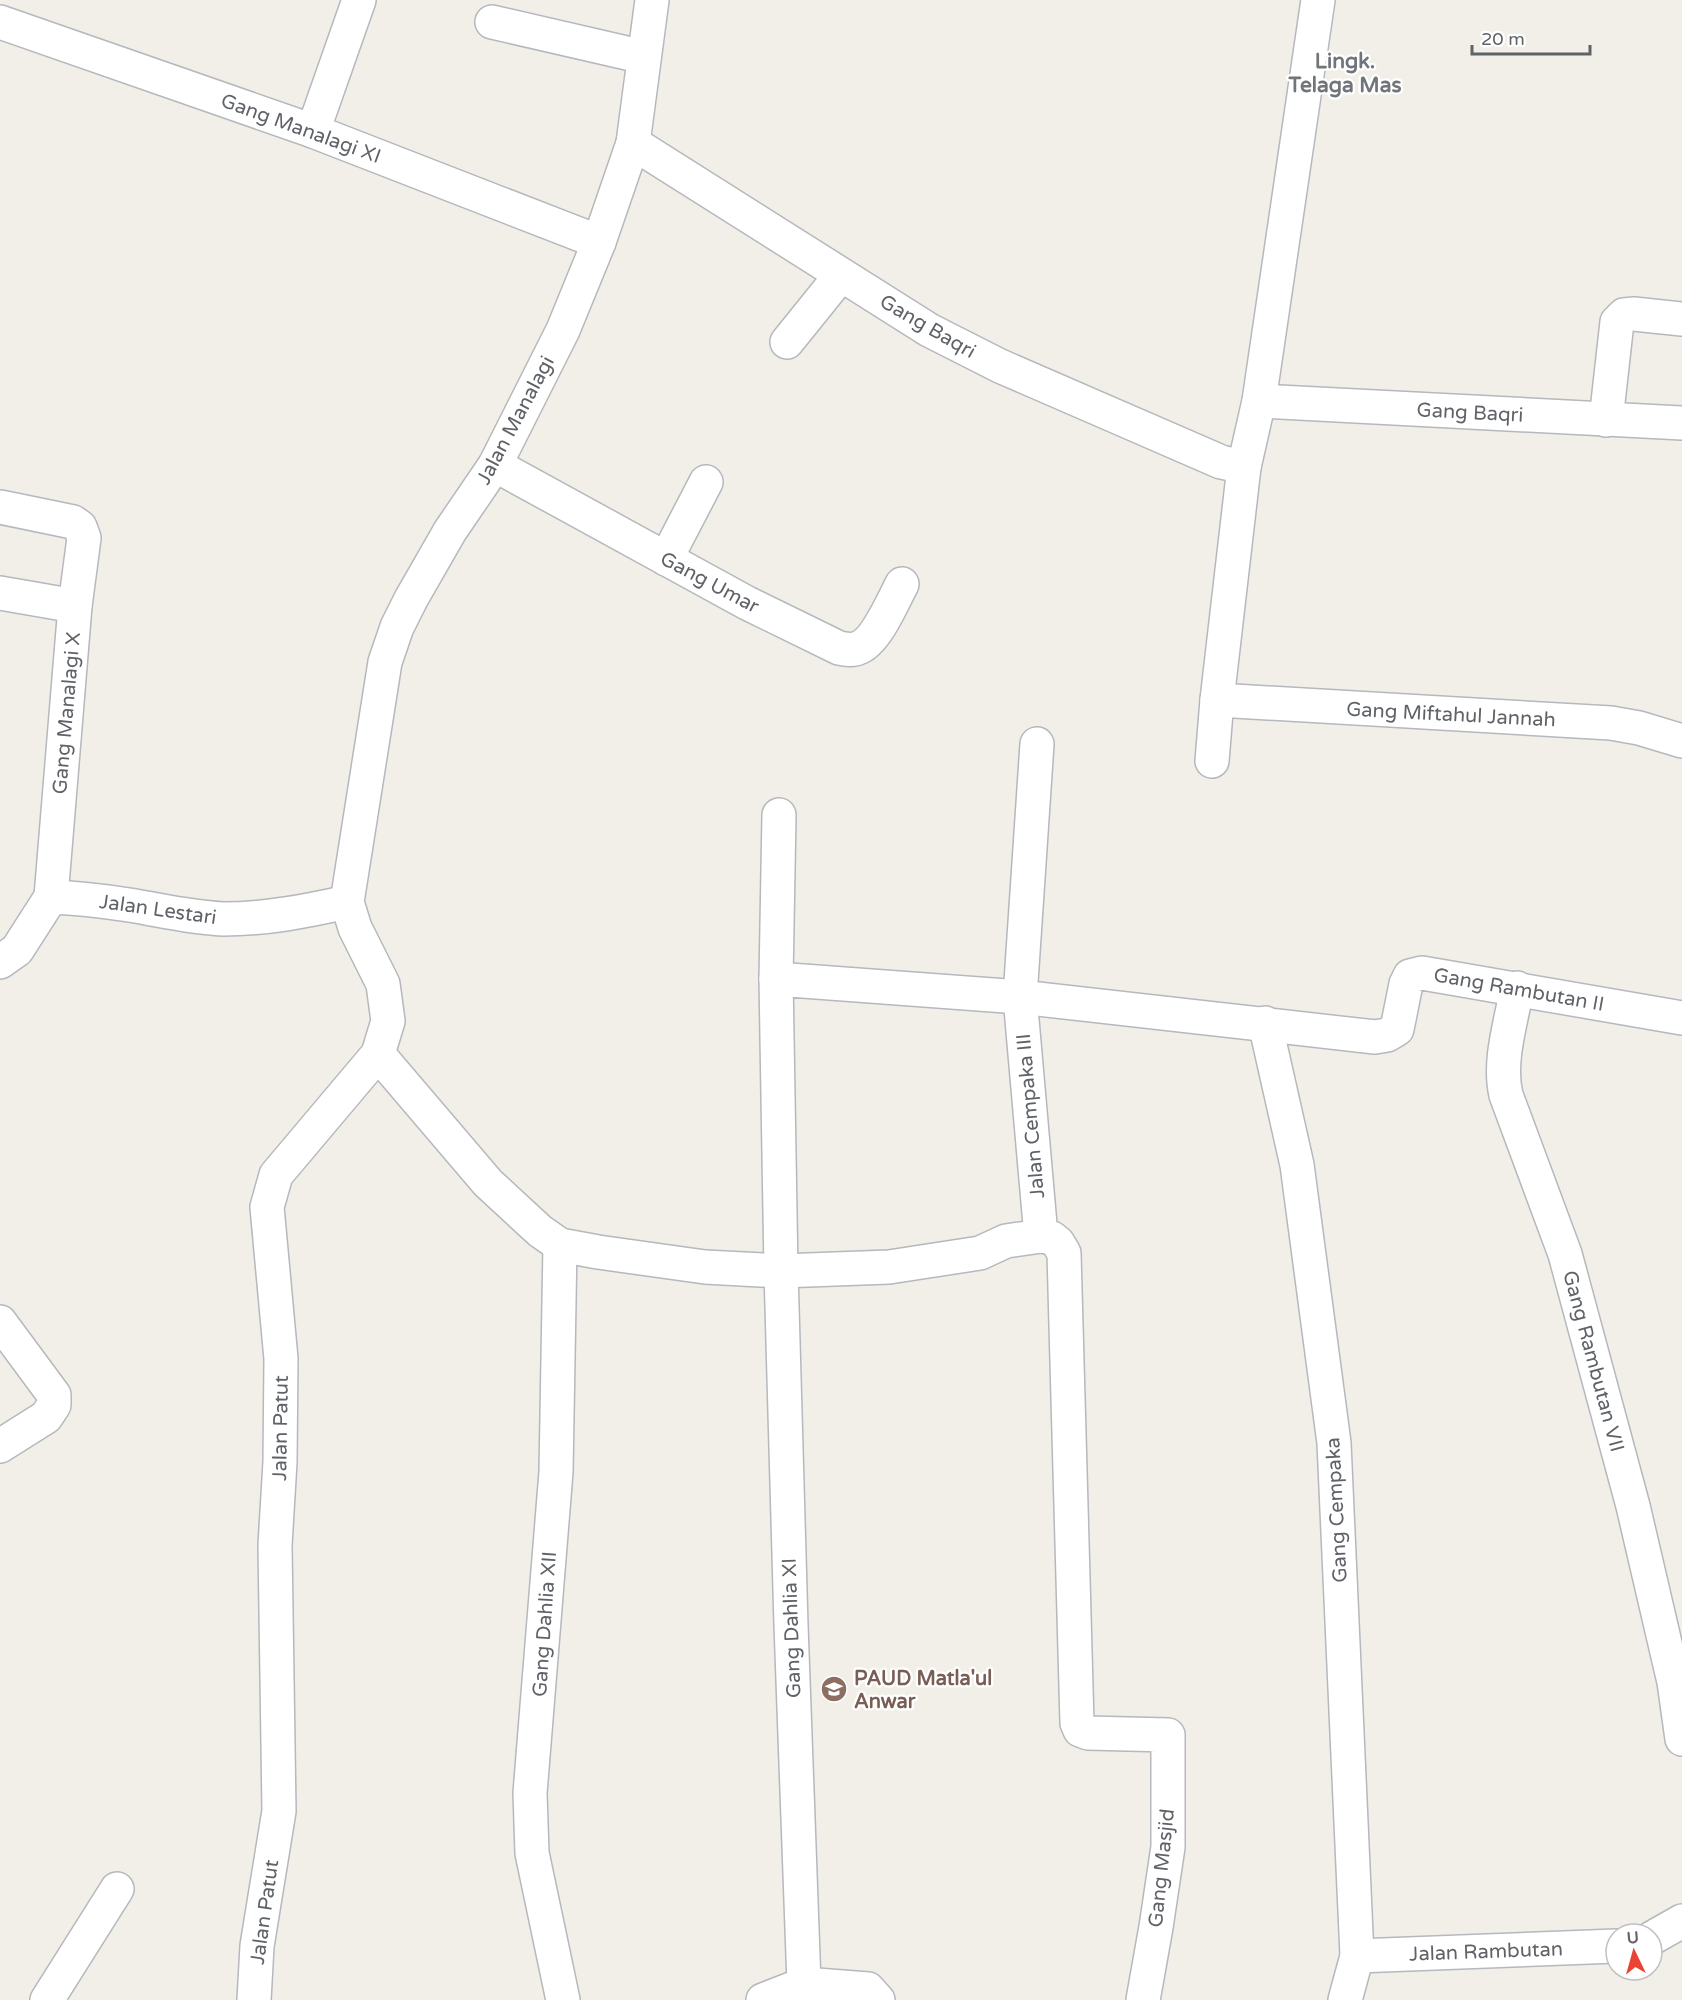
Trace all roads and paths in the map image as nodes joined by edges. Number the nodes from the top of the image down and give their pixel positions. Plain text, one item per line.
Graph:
1 (359, 0) edge
2 (652, 0) edge
3 (1318, 0) edge
4 (0, 22) edge
5 (492, 22) dead end
6 (644, 57) junction
7 (313, 131) junction
8 (633, 143) junction
9 (598, 242) junction
10 (841, 275) junction
11 (1682, 319) edge
12 (787, 342) dead end
13 (1259, 401) junction
14 (1606, 420) junction
15 (1682, 423) edge
16 (495, 465) junction
17 (1244, 467) junction
18 (706, 482) dead end
19 (0, 507) edge
20 (666, 559) junction
21 (902, 584) dead end
22 (0, 593) edge
23 (75, 606) junction
24 (1217, 700) junction
25 (1682, 741) edge
26 (1037, 744) dead end
27 (1212, 761) dead end
28 (779, 815) dead end
29 (51, 897) junction
30 (347, 902) junction
31 (0, 962) edge
32 (776, 979) junction
33 (1517, 988) junction
34 (1020, 997) junction
35 (1682, 1018) edge
36 (1264, 1023) junction
37 (378, 1054) junction
38 (1041, 1236) junction
39 (560, 1245) junction
40 (781, 1271) junction
41 (0, 1322) edge
42 (0, 1446) edge
43 (1682, 1739) edge
44 (117, 1889) dead end
45 (1682, 1921) edge
46 (1664, 1931) edge
47 (1604, 1946) edge
48 (1357, 1956) junction
49 (804, 1984) junction
50 (46, 2000) edge
51 (254, 2000) edge
52 (563, 2000) edge
53 (763, 2000) edge
54 (878, 2000) edge
55 (1143, 2000) edge
56 (1345, 2000) edge

1 - 7 street
2 - 6 street, Jalan Manalagi
3 - 13 street
4 - 7 street, Gang Manalagi XI
5 - 6 street
6 - 8 street, Jalan Manalagi
7 - 9 street, Gang Manalagi XI
8 - 9 street, Jalan Manalagi
8 - 10 street, Gang Baqri
9 - 16 street, Jalan Manalagi
10 - 12 street
10 - 17 street, Gang Baqri
11 - 14 street
13 - 14 street, Gang Baqri
13 - 17 street
14 - 15 street, Gang Baqri
16 - 20 street, Gang Umar
16 - 30 street, Jalan Manalagi
17 - 24 street
18 - 20 street
19 - 23 street
20 - 21 street, Gang Umar
22 - 23 street, Gang Manalagi X
23 - 29 street, Gang Manalagi X
24 - 25 street, Gang Miftahul Jannah
24 - 27 street
26 - 34 street, Jalan Cempaka III
28 - 32 street, Gang Dahlia XI
29 - 30 street, Jalan Lestari
29 - 31 street
30 - 37 street, Jalan Patut
32 - 34 street
32 - 40 street, Gang Dahlia XI
33 - 35 street, Gang Rambutan II
33 - 36 street, Gang Rambutan II
33 - 43 street, Gang Rambutan VII
34 - 36 street
34 - 38 street, Jalan Cempaka III
36 - 48 street, Gang Cempaka
37 - 39 street
37 - 51 street, Jalan Patut
38 - 40 street
38 - 55 street, Gang Masjid
39 - 40 street
39 - 52 street, Gang Dahlia XII
40 - 49 street, Gang Dahlia XI
41 - 42 street
44 - 50 street
45 - 46 street
47 - 48 street, Jalan Rambutan
48 - 56 street, Gang Cempaka
49 - 53 street
49 - 54 street

